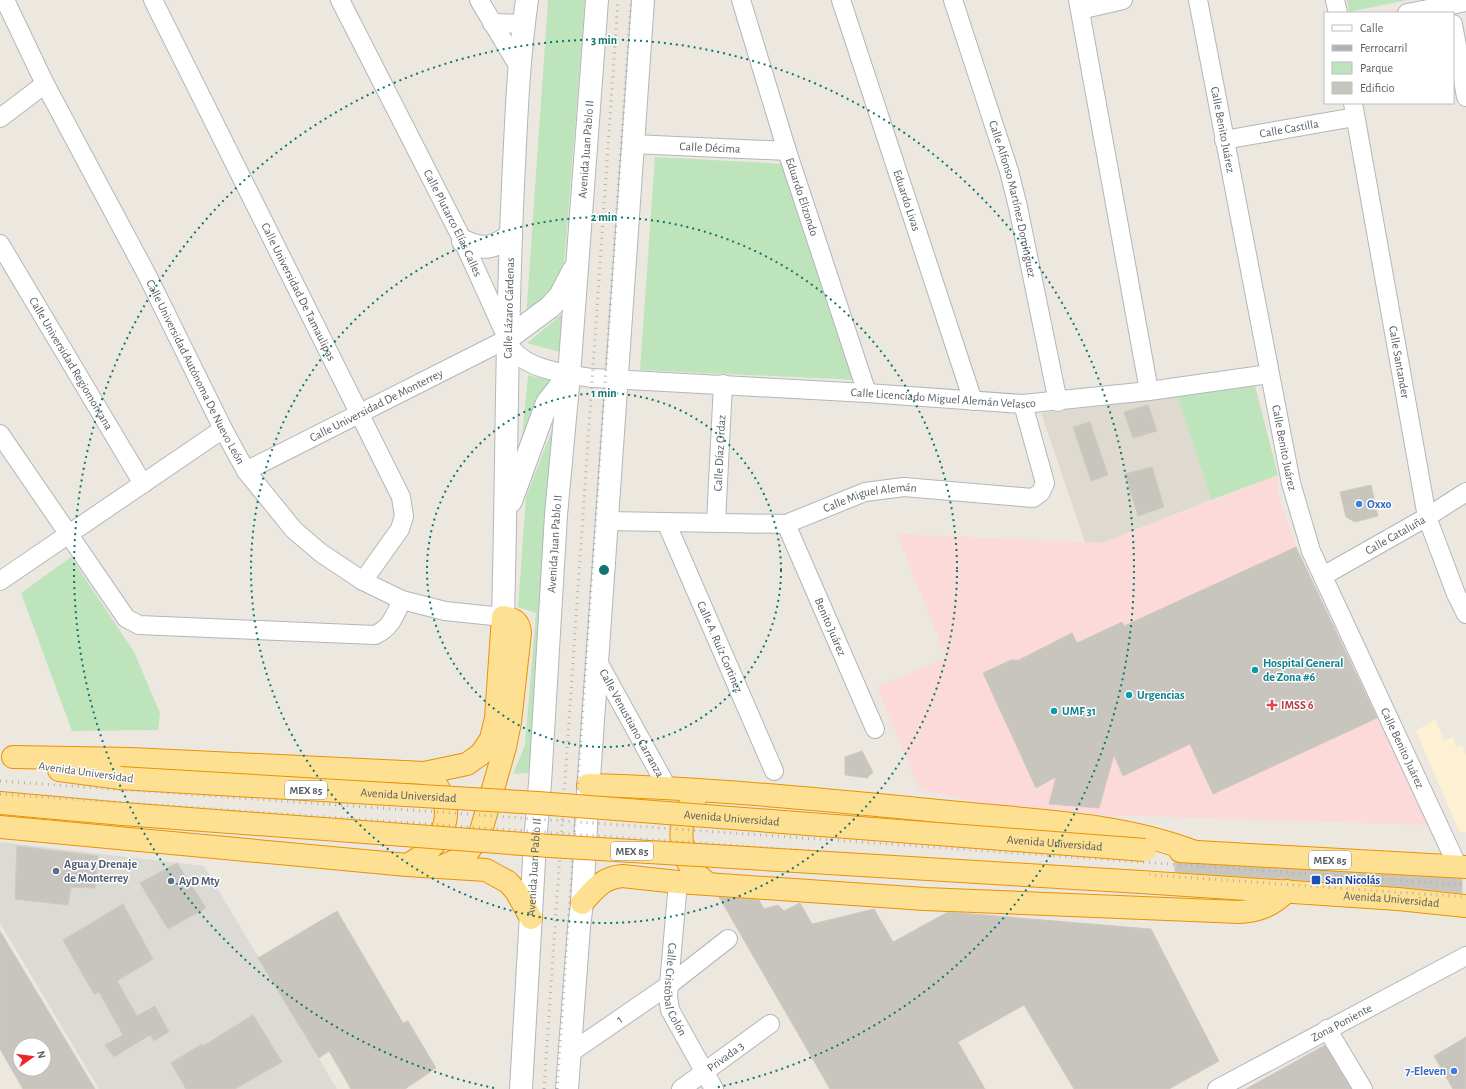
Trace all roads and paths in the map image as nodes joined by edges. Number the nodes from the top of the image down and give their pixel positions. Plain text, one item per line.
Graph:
1 (5, 0) edge
2 (153, 0) edge
3 (340, 0) edge
4 (479, 0) edge
5 (527, 0) edge
6 (597, 0) edge
7 (643, 0) edge
8 (741, 0) edge
9 (841, 0) edge
10 (953, 0) edge
11 (1122, 0) edge
12 (1198, 0) edge
13 (1335, 0) edge
14 (1079, 5) edge
15 (1456, 7) edge
16 (1338, 12) edge
17 (1415, 12) edge
18 (492, 22) junction
19 (523, 24) junction
20 (1454, 30) edge
21 (519, 67) junction
22 (45, 84) junction
23 (1466, 97) edge
24 (1354, 110) edge
25 (0, 118) edge
26 (1224, 140) junction
27 (633, 144) junction
28 (787, 151) junction
29 (511, 235) junction
30 (463, 241) junction
31 (0, 244) edge
32 (577, 264) junction
33 (507, 338) junction
34 (1270, 374) junction
35 (569, 375) junction
36 (616, 380) junction
37 (723, 384) junction
38 (1149, 391) junction
39 (867, 393) junction
40 (973, 401) junction
41 (1058, 402) junction
42 (1023, 404) junction
43 (359, 412) junction
44 (223, 430) junction
45 (0, 434) edge
46 (246, 471) junction
47 (143, 484) junction
48 (1466, 492) edge
49 (1427, 517) junction
50 (505, 518) junction
51 (608, 521) junction
52 (666, 522) junction
53 (716, 522) junction
54 (786, 524) junction
55 (68, 534) junction
56 (1323, 576) junction
57 (0, 581) edge
58 (363, 581) junction
59 (402, 600) junction
60 (1466, 614) edge
61 (503, 617) junction
62 (596, 660) junction
63 (875, 729) dead end
64 (7, 757) edge
65 (774, 771) dead end
66 (424, 773) junction
67 (588, 785) junction
68 (667, 787) junction
69 (704, 790) junction
70 (0, 803) edge
71 (0, 827) edge
72 (1195, 852) junction
73 (407, 865) junction
74 (441, 867) junction
75 (1462, 867) edge
76 (678, 882) junction
77 (708, 884) junction
78 (1287, 892) junction
79 (582, 903) junction
80 (1466, 906) edge
81 (531, 918) junction
82 (728, 939) dead end
83 (1466, 956) edge
84 (669, 985) junction
85 (770, 1024) dead end
86 (1327, 1029) junction
87 (570, 1053) junction
88 (705, 1072) junction
89 (517, 1086) edge
90 (567, 1089) edge
91 (681, 1089) edge
92 (714, 1089) edge
93 (1217, 1089) edge
94 (1363, 1089) edge

1 - 22 street, Calle Universidad Autónoma De Nuevo León
2 - 43 street, Calle Universidad De Tamaulipas
3 - 30 street, Calle Plutarco Elías Calles
4 - 18 street
5 - 19 street, Calle Lázaro Cárdenas
6 - 32 street, Avenida Juan Pablo II
7 - 27 street
8 - 28 street, Eduardo Elizondo
9 - 40 street, Eduardo Livas
10 - 41 street, Calle Alfonso Martínez Domínguez
11 - 14 street
12 - 26 street, Calle Benito Juárez
13 - 16 street
14 - 38 street
15 - 17 street
18 - 19 street
18 - 21 street
19 - 21 street, Calle Lázaro Cárdenas
20 - 23 street
21 - 29 street, Calle Lázaro Cárdenas
22 - 25 street
22 - 44 street, Calle Universidad Autónoma De Nuevo León
24 - 26 street, Calle Castilla
24 - 49 street, Calle Santander
26 - 34 street, Calle Benito Juárez
27 - 28 street, Calle Décima
27 - 36 street
28 - 39 street, Eduardo Elizondo
29 - 30 street
29 - 33 street, Calle Lázaro Cárdenas
30 - 33 street, Calle Plutarco Elías Calles
31 - 47 street, Calle Universidad Regiomontana
32 - 33 street
32 - 35 street, Avenida Juan Pablo II
33 - 35 street, Calle Plutarco Elías Calles
33 - 43 street, Calle Universidad De Monterrey
33 - 50 street, Calle Lázaro Cárdenas
34 - 38 street, Calle Licenciado Miguel Alemán Velasco
34 - 56 street, Calle Benito Juárez
35 - 36 street, Calle Plutarco Elías Calles
35 - 50 street
35 - 81 street, Avenida Juan Pablo II
36 - 37 street, Calle Licenciado Miguel Alemán Velasco
36 - 51 street
37 - 39 street, Calle Licenciado Miguel Alemán Velasco
37 - 53 street, Calle Díaz Ordaz
38 - 41 street, Calle Licenciado Miguel Alemán Velasco
39 - 40 street, Calle Licenciado Miguel Alemán Velasco
40 - 42 street, Calle Licenciado Miguel Alemán Velasco
41 - 42 street, Calle Licenciado Miguel Alemán Velasco
42 - 54 street, Calle Miguel Alemán
43 - 46 street, Calle Universidad De Monterrey
43 - 58 street, Calle Universidad De Tamaulipas
44 - 46 street, Calle Universidad Autónoma De Nuevo León
44 - 47 street
45 - 55 street
46 - 58 street, Calle Universidad Autónoma De Nuevo León
47 - 55 street
48 - 49 street, Calle Cataluña
49 - 56 street, Calle Cataluña
49 - 60 street, Calle Santander
50 - 61 street, Calle Lázaro Cárdenas
51 - 52 street, Calle Miguel Alemán
51 - 62 street
52 - 53 street, Calle Miguel Alemán
52 - 65 street, Calle A. Ruíz Cortinez
53 - 54 street, Calle Miguel Alemán
54 - 63 street, Benito Juárez
55 - 57 street
55 - 59 street
56 - 75 street, Calle Benito Juárez
58 - 59 street, Calle Universidad Autónoma De Nuevo León
59 - 61 street, Calle Universidad Autónoma De Nuevo León
61 - 66 highway
61 - 74 highway
62 - 67 street
62 - 68 street, Calle Venustiano Carranza
64 - 66 highway
64 - 72 highway, Avenida Universidad / MEX 85, bridge
66 - 73 highway
67 - 68 highway
67 - 79 street
68 - 69 highway
69 - 72 highway
69 - 77 highway
70 - 78 highway, Avenida Universidad / MEX 85, bridge
71 - 73 highway
72 - 75 highway, Avenida Universidad / MEX 85
73 - 74 highway
74 - 81 highway
76 - 77 highway
76 - 79 highway
76 - 84 street, Calle Cristóbal Colón
77 - 78 highway
78 - 80 highway, Avenida Universidad / MEX 85
79 - 87 street
81 - 89 street, Avenida Juan Pablo II
82 - 84 street, 1
83 - 86 street, Zona Poniente
84 - 87 street, 1
84 - 88 street, Calle Cristóbal Colón
85 - 88 street, Privada 3
86 - 93 street, Zona Poniente
86 - 94 street
87 - 90 street
88 - 91 street, Privada 3
88 - 92 street, Calle Cristóbal Colón

